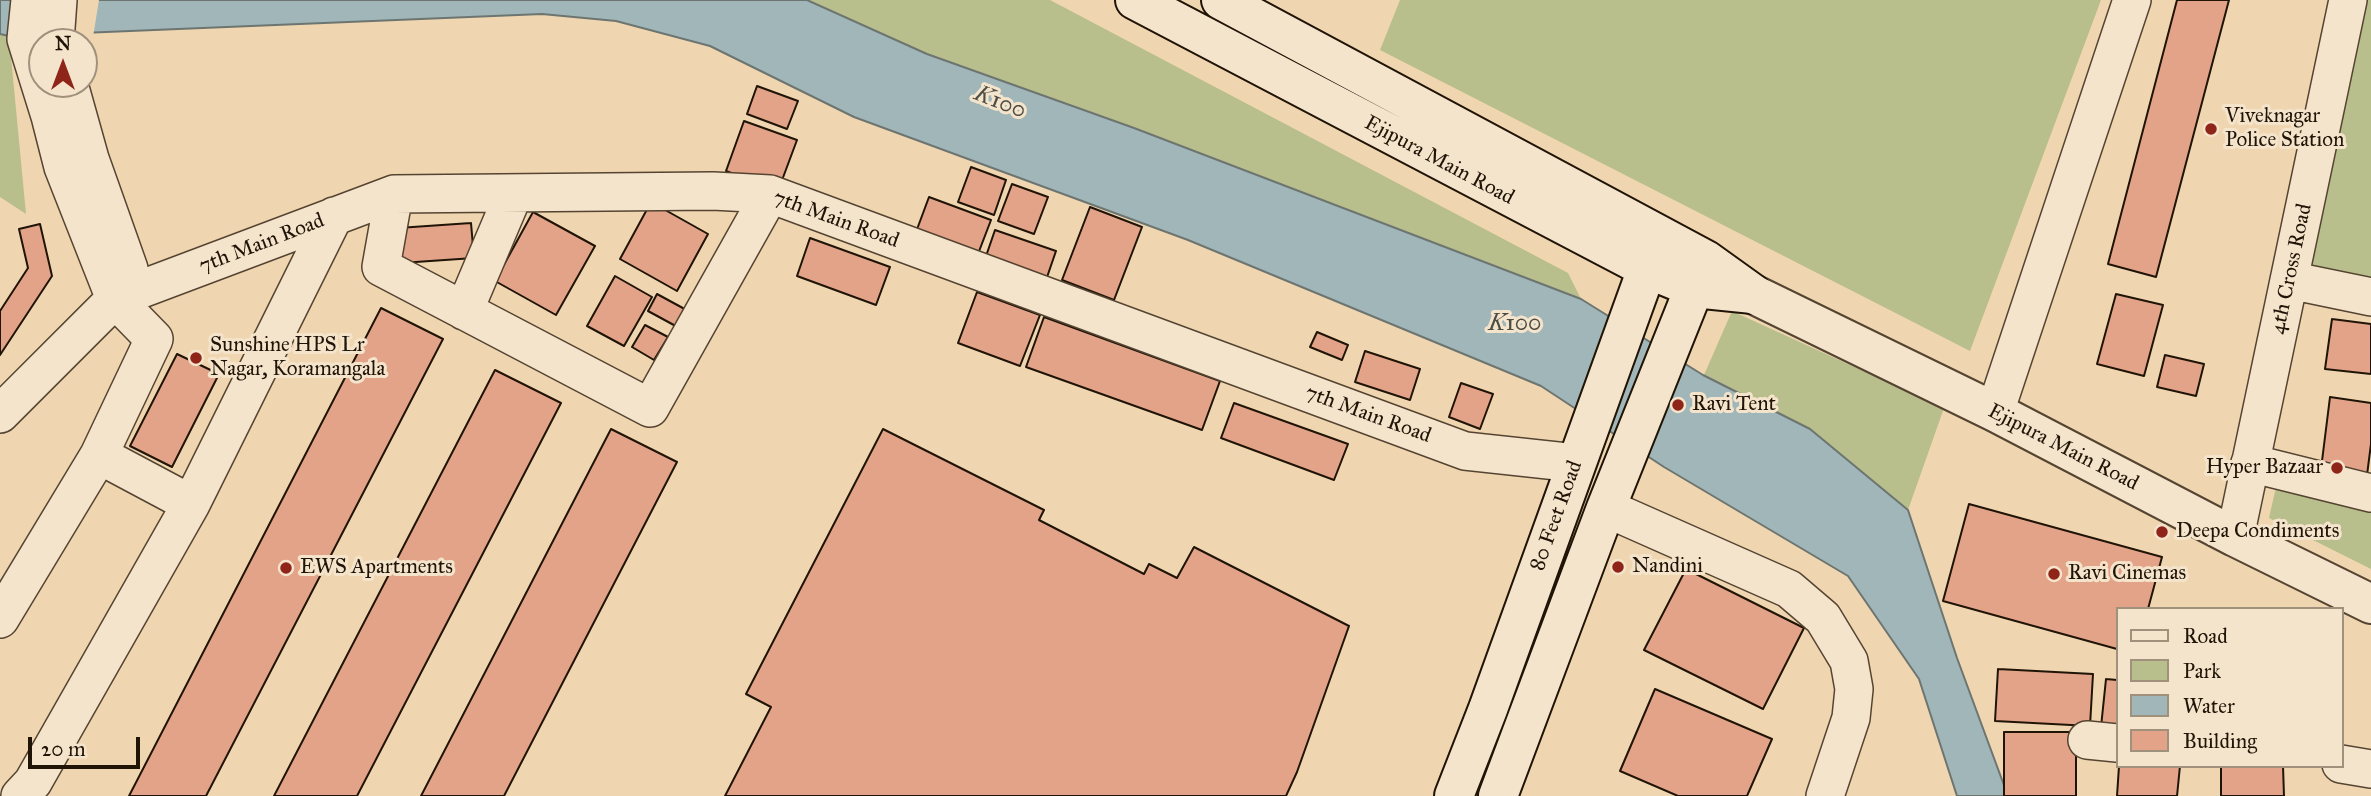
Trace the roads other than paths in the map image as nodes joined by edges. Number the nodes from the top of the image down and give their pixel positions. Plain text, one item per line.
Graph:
1 (30, 0) edge
2 (58, 0) edge
3 (1135, 0) edge
4 (1221, 0) edge
5 (2132, 0) edge
6 (2348, 0) edge
7 (40, 28) edge
8 (49, 28) edge
9 (49, 98) edge
10 (73, 98) edge
11 (514, 193) junction
12 (394, 194) junction
13 (770, 194) junction
14 (334, 216) junction
15 (1653, 252) junction
16 (1700, 274) junction
17 (2289, 280) junction
18 (126, 295) junction
19 (2371, 297) edge
20 (464, 311) junction
21 (1995, 412) junction
22 (0, 414) edge
23 (1580, 451) junction
24 (99, 455) junction
25 (2250, 463) junction
26 (2371, 493) edge
27 (191, 504) junction
28 (1606, 508) junction
29 (2235, 537) junction
30 (2371, 604) edge
31 (0, 618) edge
32 (2343, 764) edge
33 (2371, 769) edge
34 (20, 796) edge
35 (1454, 796) edge
36 (1498, 796) edge
37 (1825, 796) edge

1 - 7 street
2 - 8 street
3 - 15 main road, Ejipura Main Road
4 - 15 main road, Ejipura Main Road
5 - 21 street
6 - 17 street, 4th Cross Road
9 - 18 street
10 - 18 street
11 - 12 street, 7th Main Road
11 - 13 street, 7th Main Road
11 - 20 street
12 - 14 street, 7th Main Road
12 - 20 street
13 - 20 street
13 - 23 street, 7th Main Road
14 - 18 street, 7th Main Road
14 - 27 street
15 - 16 main road, Ejipura Main Road
15 - 23 main road, 80 Feet Road
16 - 21 main road, Ejipura Main Road
16 - 28 main road, 80 Feet Road
17 - 19 street
17 - 25 street, 4th Cross Road
18 - 22 street, 7th Main Road
18 - 24 street
21 - 29 main road, Ejipura Main Road
23 - 35 main road, 80 Feet Road
24 - 27 street
24 - 31 street
25 - 26 street
25 - 29 street, 4th Cross Road
27 - 34 street
28 - 36 main road, 80 Feet Road
28 - 37 street
29 - 30 main road, Ejipura Main Road
32 - 33 street

